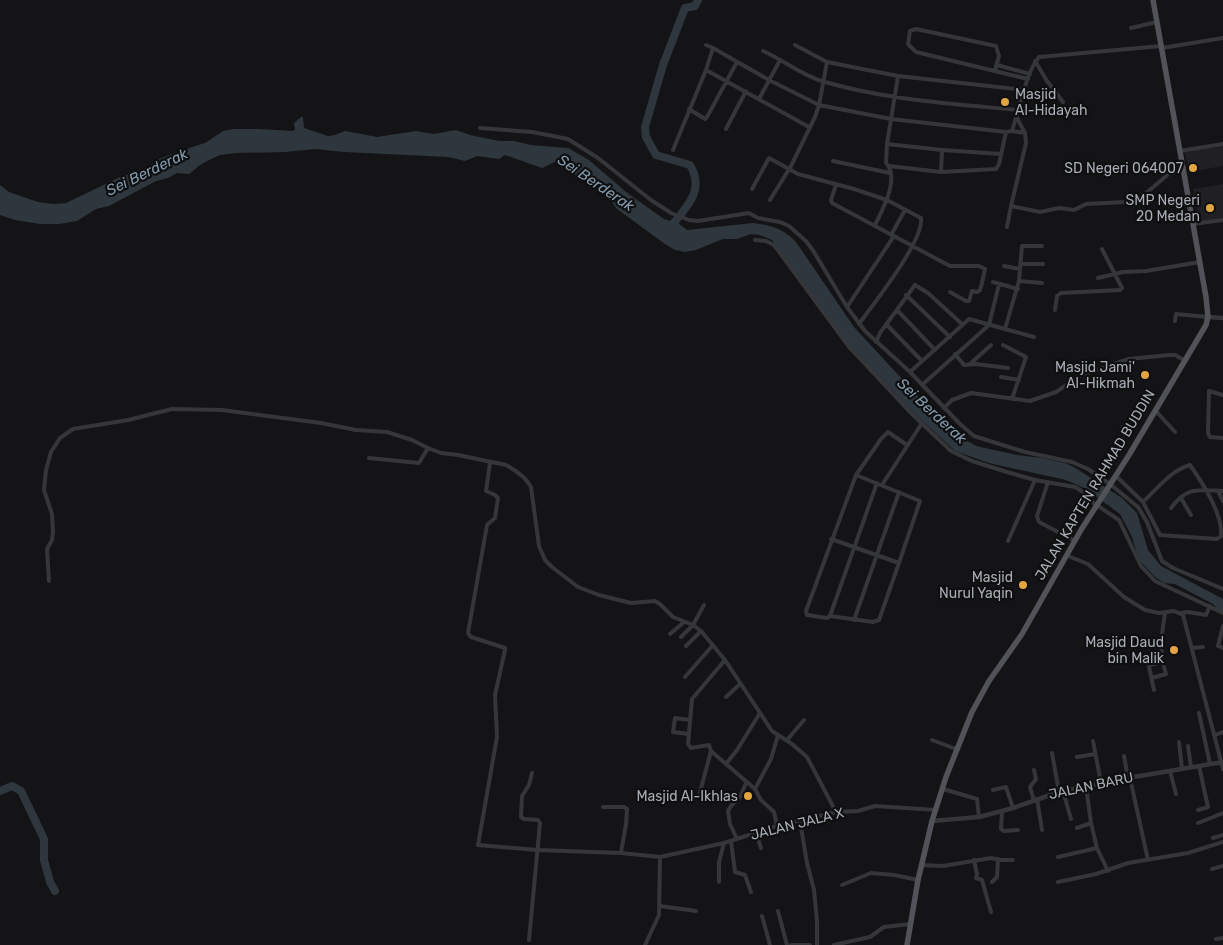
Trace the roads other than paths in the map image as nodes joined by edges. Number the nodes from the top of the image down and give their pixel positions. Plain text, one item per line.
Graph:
1 (1153, 0) edge
2 (1157, 22) junction
3 (1131, 28) dead end
4 (1223, 38) edge
5 (795, 45) dead end
6 (706, 46) dead end
7 (1162, 47) junction
8 (713, 48) junction
9 (763, 51) dead end
10 (780, 60) junction
11 (737, 62) junction
12 (827, 62) junction
13 (1036, 62) junction
14 (997, 65) junction
15 (706, 70) junction
16 (995, 70) junction
17 (1006, 70) junction
18 (898, 76) junction
19 (1029, 76) junction
20 (769, 80) junction
21 (728, 82) junction
22 (823, 82) junction
23 (1024, 90) junction
24 (746, 91) junction
25 (894, 97) junction
26 (759, 99) junction
27 (1063, 102) dead end
28 (819, 105) junction
29 (689, 110) junction
30 (1018, 110) junction
31 (1016, 117) junction
32 (891, 119) junction
33 (809, 127) junction
34 (480, 128) dead end
35 (726, 129) dead end
36 (1012, 130) junction
37 (1006, 132) junction
38 (1025, 133) junction
39 (887, 144) junction
40 (1223, 144) edge
41 (673, 150) dead end
42 (942, 150) junction
43 (1180, 151) junction
44 (1001, 154) junction
45 (833, 161) dead end
46 (889, 166) junction
47 (1183, 166) junction
48 (789, 168) junction
49 (941, 172) junction
50 (890, 173) junction
51 (836, 185) junction
52 (752, 189) dead end
53 (770, 200) dead end
54 (887, 200) junction
55 (1011, 206) junction
56 (905, 210) junction
57 (1223, 220) edge
58 (1193, 224) junction
59 (875, 225) junction
60 (1007, 227) dead end
61 (892, 236) junction
62 (754, 240) dead end
63 (913, 246) junction
64 (1042, 246) dead end
65 (1102, 249) dead end
66 (1200, 262) junction
67 (1021, 264) junction
68 (1043, 264) dead end
69 (1004, 266) dead end
70 (1020, 270) junction
71 (1115, 274) junction
72 (1098, 278) dead end
73 (1020, 280) junction
74 (993, 282) dead end
75 (1042, 283) dead end
76 (999, 284) junction
77 (1018, 289) junction
78 (950, 292) dead end
79 (906, 295) junction
80 (847, 307) junction
81 (898, 310) junction
82 (1055, 310) dead end
83 (1208, 317) junction
84 (1223, 318) edge
85 (1175, 322) dead end
86 (859, 324) junction
87 (962, 324) junction
88 (887, 325) junction
89 (989, 325) junction
90 (1005, 329) junction
91 (950, 337) junction
92 (1034, 337) dead end
93 (876, 342) junction
94 (1003, 344) dead end
95 (991, 345) dead end
96 (935, 350) junction
97 (955, 354) junction
98 (1184, 360) junction
99 (922, 361) junction
100 (970, 364) junction
101 (1008, 368) dead end
102 (910, 372) junction
103 (1001, 377) dead end
104 (1019, 380) junction
105 (922, 385) junction
106 (1223, 395) edge
107 (1012, 399) junction
108 (944, 408) junction
109 (1155, 409) junction
110 (922, 423) junction
111 (1175, 432) dead end
112 (1223, 438) edge
113 (907, 446) junction
114 (428, 448) junction
115 (369, 458) dead end
116 (490, 463) junction
117 (856, 475) junction
118 (1116, 476) junction
119 (1035, 480) junction
120 (1048, 482) junction
121 (879, 484) junction
122 (1109, 487) junction
123 (1206, 489) junction
124 (1221, 491) edge
125 (899, 492) junction
126 (1180, 498) junction
127 (1223, 501) edge
128 (1143, 502) junction
129 (1098, 503) junction
130 (1171, 508) dead end
131 (1191, 515) dead end
132 (831, 540) junction
133 (1008, 541) dead end
134 (1075, 541) junction
135 (854, 547) junction
136 (877, 556) junction
137 (1068, 556) junction
138 (899, 563) junction
139 (49, 581) dead end
140 (1223, 589) edge
141 (704, 605) dead end
142 (1210, 606) junction
143 (1165, 613) junction
144 (1223, 613) edge
145 (1181, 614) junction
146 (830, 616) junction
147 (854, 620) junction
148 (684, 622) junction
149 (693, 625) junction
150 (1223, 626) edge
151 (701, 630) junction
152 (670, 634) dead end
153 (681, 637) dead end
154 (714, 645) junction
155 (686, 646) dead end
156 (1204, 647) dead end
157 (1192, 648) junction
158 (1223, 648) edge
159 (1162, 659) junction
160 (725, 660) junction
161 (685, 676) dead end
162 (1152, 678) junction
163 (740, 684) junction
164 (1154, 690) dead end
165 (726, 697) dead end
166 (760, 713) junction
167 (1199, 713) dead end
168 (690, 720) junction
169 (804, 720) dead end
170 (1223, 732) edge
171 (688, 734) junction
172 (1215, 735) junction
173 (779, 736) junction
174 (786, 740) junction
175 (932, 740) dead end
176 (1093, 741) dead end
177 (1178, 742) dead end
178 (1188, 746) dead end
179 (956, 749) junction
180 (711, 751) junction
181 (1052, 753) dead end
182 (1095, 754) junction
183 (1124, 756) dead end
184 (1077, 757) dead end
185 (1222, 762) edge
186 (726, 764) junction
187 (1210, 764) junction
188 (1199, 766) junction
189 (1191, 767) junction
190 (1182, 769) junction
191 (1223, 769) edge
192 (1034, 770) dead end
193 (1170, 771) junction
194 (532, 773) dead end
195 (1129, 778) junction
196 (746, 783) junction
197 (1101, 784) junction
198 (1086, 787) junction
199 (754, 789) junction
200 (943, 789) junction
201 (993, 790) dead end
202 (1061, 791) junction
203 (1176, 794) dead end
204 (700, 796) dead end
205 (1036, 800) junction
206 (603, 807) dead end
207 (1013, 808) junction
208 (936, 810) junction
209 (1198, 810) dead end
210 (836, 812) junction
211 (1002, 812) junction
212 (1223, 813) edge
213 (979, 817) junction
214 (1071, 819) dead end
215 (802, 820) junction
216 (932, 821) junction
217 (1091, 823) junction
218 (1198, 824) dead end
219 (777, 826) junction
220 (1077, 828) dead end
221 (1018, 830) dead end
222 (1042, 830) dead end
223 (756, 833) junction
224 (1223, 834) edge
225 (1213, 838) dead end
226 (737, 839) junction
227 (731, 841) junction
228 (1223, 842) edge
229 (724, 843) junction
230 (761, 848) dead end
231 (1098, 848) junction
232 (537, 850) junction
233 (621, 853) junction
234 (1058, 857) dead end
235 (660, 858) junction
236 (998, 859) junction
237 (974, 860) junction
238 (1012, 860) dead end
239 (1148, 860) junction
240 (921, 865) junction
241 (1223, 866) edge
242 (1212, 870) dead end
243 (1108, 871) junction
244 (918, 880) junction
245 (719, 882) dead end
246 (992, 882) dead end
247 (1058, 882) dead end
248 (842, 885) dead end
249 (751, 892) dead end
250 (660, 906) junction
251 (696, 911) dead end
252 (778, 911) dead end
253 (991, 912) dead end
254 (762, 916) dead end
255 (910, 924) junction
256 (1223, 938) edge
257 (1216, 939) dead end
258 (529, 940) dead end
259 (841, 944) edge
260 (645, 945) edge
261 (770, 945) edge
262 (787, 945) edge
263 (791, 945) edge
264 (810, 945) edge
265 (816, 945) edge
266 (834, 945) edge
267 (907, 945) edge

1 - 2 main road
2 - 3 street
2 - 7 main road
4 - 7 street
5 - 12 street
6 - 8 street
7 - 13 street
7 - 43 main road
8 - 11 street
8 - 15 street
9 - 10 street
10 - 20 street
10 - 22 street
11 - 20 street
11 - 21 street
12 - 18 street
12 - 22 street
13 - 19 street
13 - 27 street
14 - 16 street
14 - 16 street
14 - 17 street
15 - 21 street
15 - 29 street
16 - 17 street
17 - 19 street
18 - 23 street
18 - 25 street
19 - 23 street
20 - 26 street
20 - 28 street
21 - 24 street
21 - 29 street
22 - 25 street
22 - 28 street
23 - 30 street
24 - 26 street
24 - 35 street
25 - 30 street
25 - 32 street
26 - 33 street
28 - 32 street
28 - 33 street
29 - 41 street
30 - 31 street
31 - 36 street
31 - 38 street
32 - 37 street
32 - 39 street
33 - 48 street
34 - 80 street
36 - 37 street
36 - 38 street
37 - 44 street
38 - 55 street
39 - 42 street
39 - 46 street
40 - 43 street
42 - 44 street
42 - 49 street
43 - 47 main road
44 - 49 street
45 - 50 street
46 - 49 street
46 - 50 street
47 - 55 street
47 - 58 main road
48 - 51 street
48 - 52 street
48 - 53 street
50 - 54 street
51 - 54 street
51 - 59 street
54 - 56 street
54 - 59 street
55 - 60 street
56 - 61 street
56 - 63 street
57 - 58 street
58 - 66 main road
59 - 61 street
61 - 63 street
61 - 80 street
62 - 110 street
63 - 78 street
63 - 86 street
64 - 67 street
65 - 71 street
66 - 71 street
66 - 83 main road
67 - 68 street
67 - 70 street
69 - 70 street
70 - 73 street
71 - 72 street
71 - 82 street
73 - 75 street
73 - 77 street
74 - 76 street
76 - 77 street
76 - 89 street
77 - 90 street
79 - 81 street
79 - 87 street
79 - 91 street
80 - 86 street
81 - 88 street
81 - 96 street
83 - 84 street
83 - 85 street
83 - 98 main road, JALAN KAPTEN RAHMAD BUDDIN
86 - 93 street
87 - 89 street
87 - 91 street
88 - 93 street
88 - 99 street
89 - 90 street
89 - 97 street
90 - 92 street
91 - 96 street
93 - 102 street
94 - 104 street
95 - 100 street
96 - 99 street
97 - 100 street
97 - 105 street
98 - 107 street
98 - 109 main road, JALAN KAPTEN RAHMAD BUDDIN
99 - 102 street
100 - 101 street
102 - 105 street
103 - 104 street
104 - 107 street
105 - 108 street
106 - 112 street
107 - 108 street
108 - 122 street
109 - 111 street
109 - 118 main road, JALAN KAPTEN RAHMAD BUDDIN
110 - 113 street
110 - 119 street
113 - 117 street
113 - 121 street
114 - 115 street
114 - 116 street
114 - 139 street
116 - 148 street
116 - 232 street
117 - 121 street
117 - 132 street
118 - 122 main road, JALAN KAPTEN RAHMAD BUDDIN
118 - 128 street
119 - 120 street
119 - 133 street
120 - 129 street
120 - 134 street
121 - 125 street
121 - 135 street
122 - 129 main road, JALAN KAPTEN RAHMAD BUDDIN
122 - 140 street
123 - 124 street
123 - 126 street
123 - 128 street
123 - 128 street
124 - 127 street
125 - 136 street
125 - 138 street
126 - 130 street
126 - 131 street
129 - 134 main road, JALAN KAPTEN RAHMAD BUDDIN
129 - 142 street
132 - 135 street
132 - 146 street
134 - 137 main road, JALAN KAPTEN RAHMAD BUDDIN
135 - 136 street
135 - 146 street
136 - 138 street
136 - 147 street
137 - 143 street
137 - 179 main road, JALAN KAPTEN RAHMAD BUDDIN
138 - 147 street
141 - 149 street
142 - 144 street
142 - 145 street
143 - 145 street
143 - 159 street
145 - 157 street
146 - 147 street
148 - 149 street
148 - 152 street
149 - 151 street
149 - 153 street
150 - 158 street
151 - 154 street
151 - 155 street
154 - 160 street
154 - 161 street
156 - 157 street
157 - 172 street
159 - 162 street
159 - 162 street
160 - 163 street
160 - 168 street
162 - 164 street
163 - 165 street
163 - 166 street
166 - 173 street
166 - 186 street
167 - 187 street
168 - 171 street
168 - 171 street
169 - 174 street
170 - 172 street
171 - 180 street
172 - 185 street
173 - 174 street
173 - 199 street
174 - 210 street
175 - 179 street
176 - 182 street
177 - 190 street
178 - 189 street
179 - 200 main road, JALAN KAPTEN RAHMAD BUDDIN
180 - 186 street
180 - 204 street
181 - 202 street
182 - 184 street
182 - 197 street
183 - 195 street
185 - 187 street, JALAN BARU
185 - 191 street
186 - 196 street
187 - 188 street, JALAN BARU
188 - 189 street, JALAN BARU
188 - 209 street
189 - 190 street, JALAN BARU
190 - 193 street, JALAN BARU
192 - 205 street
193 - 195 street, JALAN BARU
193 - 203 street
194 - 232 street
195 - 197 street, JALAN BARU
195 - 239 street
196 - 199 street
196 - 226 street
197 - 198 street, JALAN BARU
198 - 202 street, JALAN BARU
198 - 217 street
199 - 219 street
200 - 208 main road, JALAN KAPTEN RAHMAD BUDDIN
200 - 213 street
201 - 207 street
202 - 205 street, JALAN BARU
202 - 214 street
205 - 207 street, JALAN BARU
205 - 222 street
206 - 233 street
207 - 211 street, JALAN BARU
208 - 210 street, JALAN JALA X
208 - 216 main road, JALAN KAPTEN RAHMAD BUDDIN
210 - 215 street, JALAN JALA X
211 - 213 street, JALAN BARU
211 - 221 street
212 - 218 street
213 - 216 street, JALAN BARU
215 - 219 street, JALAN JALA X
215 - 265 street
216 - 240 main road, JALAN KAPTEN RAHMAD BUDDIN
217 - 220 street
217 - 231 street
219 - 223 street, JALAN JALA X
223 - 226 street, JALAN JALA X
223 - 230 street
224 - 225 street
226 - 227 street, JALAN JALA X
227 - 229 street, JALAN JALA X
227 - 249 street
228 - 239 street
229 - 235 street, JALAN JALA X
229 - 245 street
231 - 234 street
231 - 243 street
232 - 233 street
232 - 258 street
233 - 235 street
235 - 250 street
236 - 237 street
236 - 238 street
236 - 246 street
237 - 240 street
237 - 253 street
239 - 243 street
240 - 244 main road, JALAN KAPTEN RAHMAD BUDDIN
241 - 242 street
243 - 247 street
244 - 248 street
244 - 255 main road, JALAN KAPTEN RAHMAD BUDDIN
250 - 251 street
250 - 260 street
252 - 262 street
254 - 261 street
255 - 259 street
255 - 267 main road, JALAN KAPTEN RAHMAD BUDDIN
256 - 257 street
259 - 266 street
263 - 264 street

